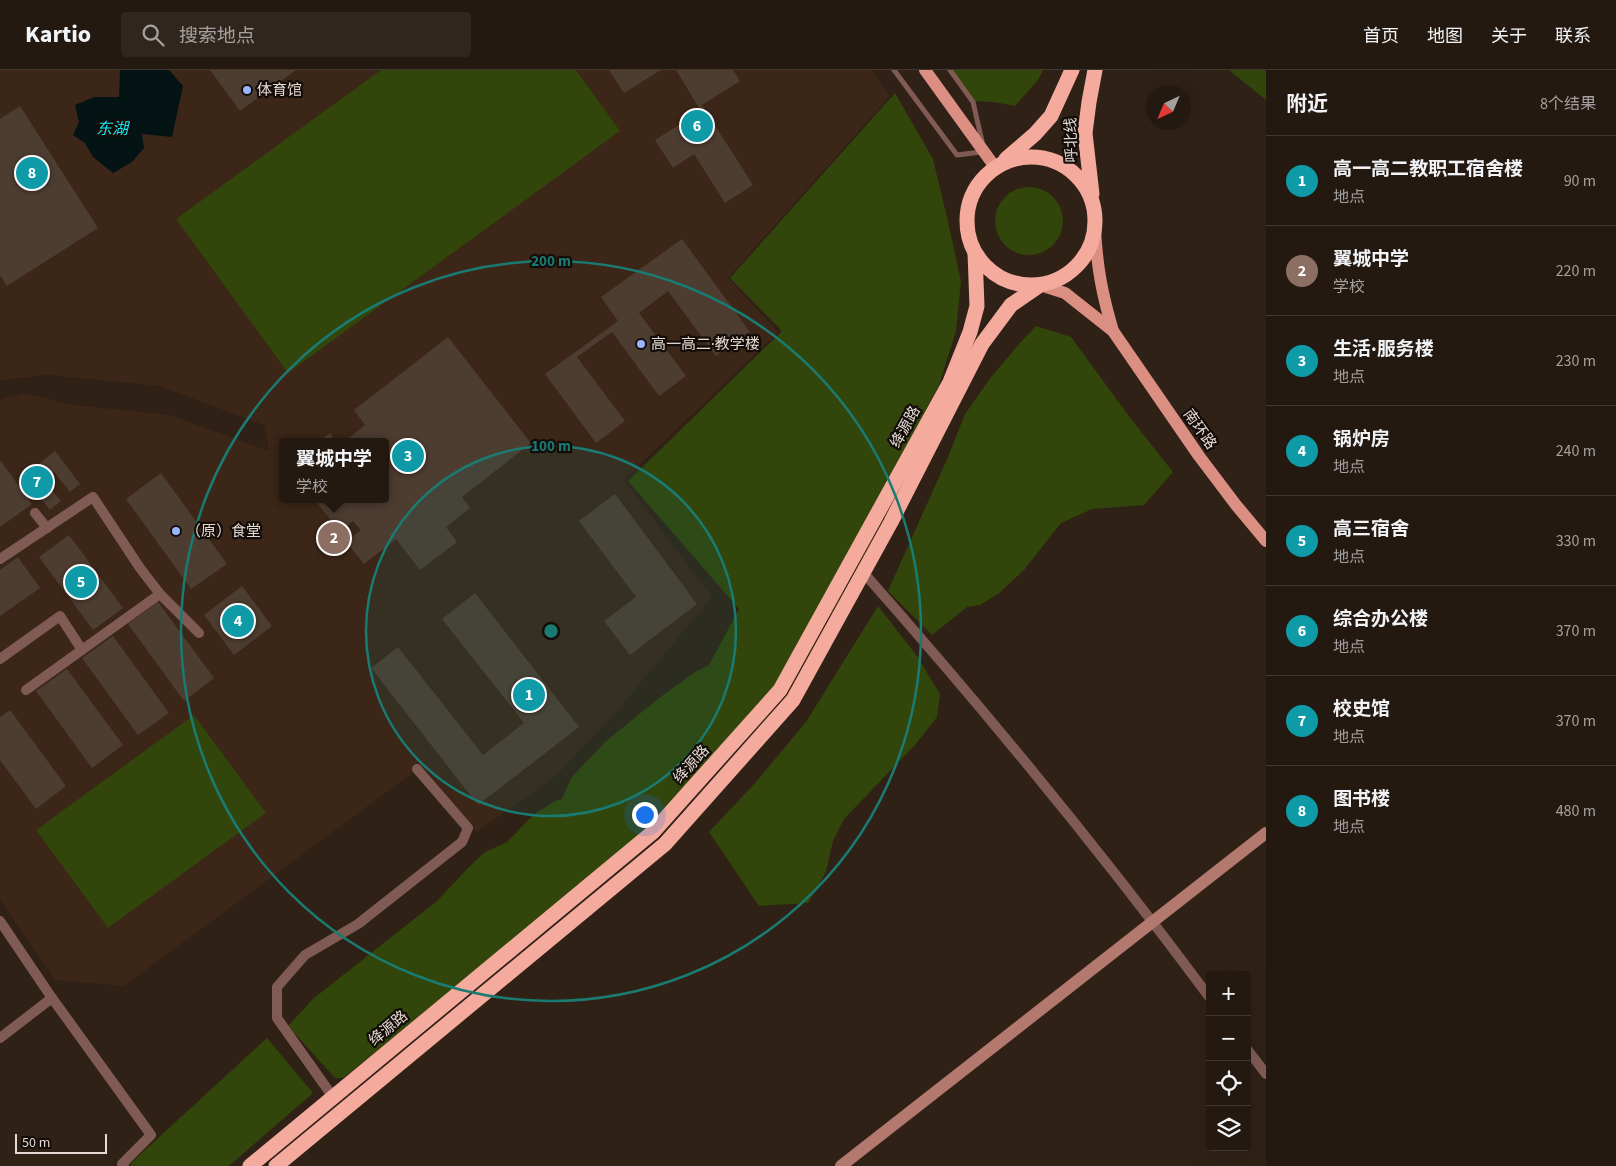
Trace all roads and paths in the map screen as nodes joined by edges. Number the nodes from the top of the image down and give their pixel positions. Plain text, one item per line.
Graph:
1 (894, 70) edge
2 (925, 70) edge
3 (950, 70) edge
4 (1072, 70) edge
5 (1095, 70) edge
6 (984, 152) junction
7 (995, 167) junction
8 (1095, 210) junction
9 (1095, 229) junction
10 (975, 253) junction
11 (1040, 285) junction
12 (1113, 331) junction
13 (35, 513) dead end
14 (47, 528) junction
15 (1266, 540) edge
16 (0, 559) edge
17 (863, 572) junction
18 (160, 594) junction
19 (198, 633) dead end
20 (82, 650) junction
21 (0, 659) edge
22 (26, 690) dead end
23 (417, 769) dead end
24 (1266, 834) edge
25 (0, 921) edge
26 (1153, 922) junction
27 (1206, 993) edge
28 (52, 998) junction
29 (0, 1038) edge
30 (1251, 1054) edge
31 (1266, 1074) edge
32 (333, 1097) junction
33 (124, 1166) edge
34 (250, 1166) edge
35 (276, 1166) edge
36 (841, 1166) edge

1 - 6 lane
2 - 6 main road
3 - 6 lane
4 - 7 highway, 呼北线
5 - 8 highway, 呼北线
6 - 7 main road
7 - 8 highway, 呼北线
7 - 10 highway, 呼北线
8 - 9 highway, 呼北线
9 - 11 highway, 呼北线
9 - 12 main road, 南环路
10 - 11 highway, 呼北线
10 - 32 highway, 绛源路
11 - 12 main road, 南环路
11 - 17 highway, 绛源路
12 - 15 main road, 南环路
13 - 14 street
14 - 16 street
14 - 18 street
17 - 26 street
17 - 35 highway, 绛源路
18 - 19 street
18 - 20 street
20 - 21 street
20 - 22 street
23 - 32 street
24 - 26 street
25 - 28 street
26 - 27 street
26 - 36 street
28 - 29 street
28 - 33 street
30 - 31 street
32 - 34 highway, 绛源路

